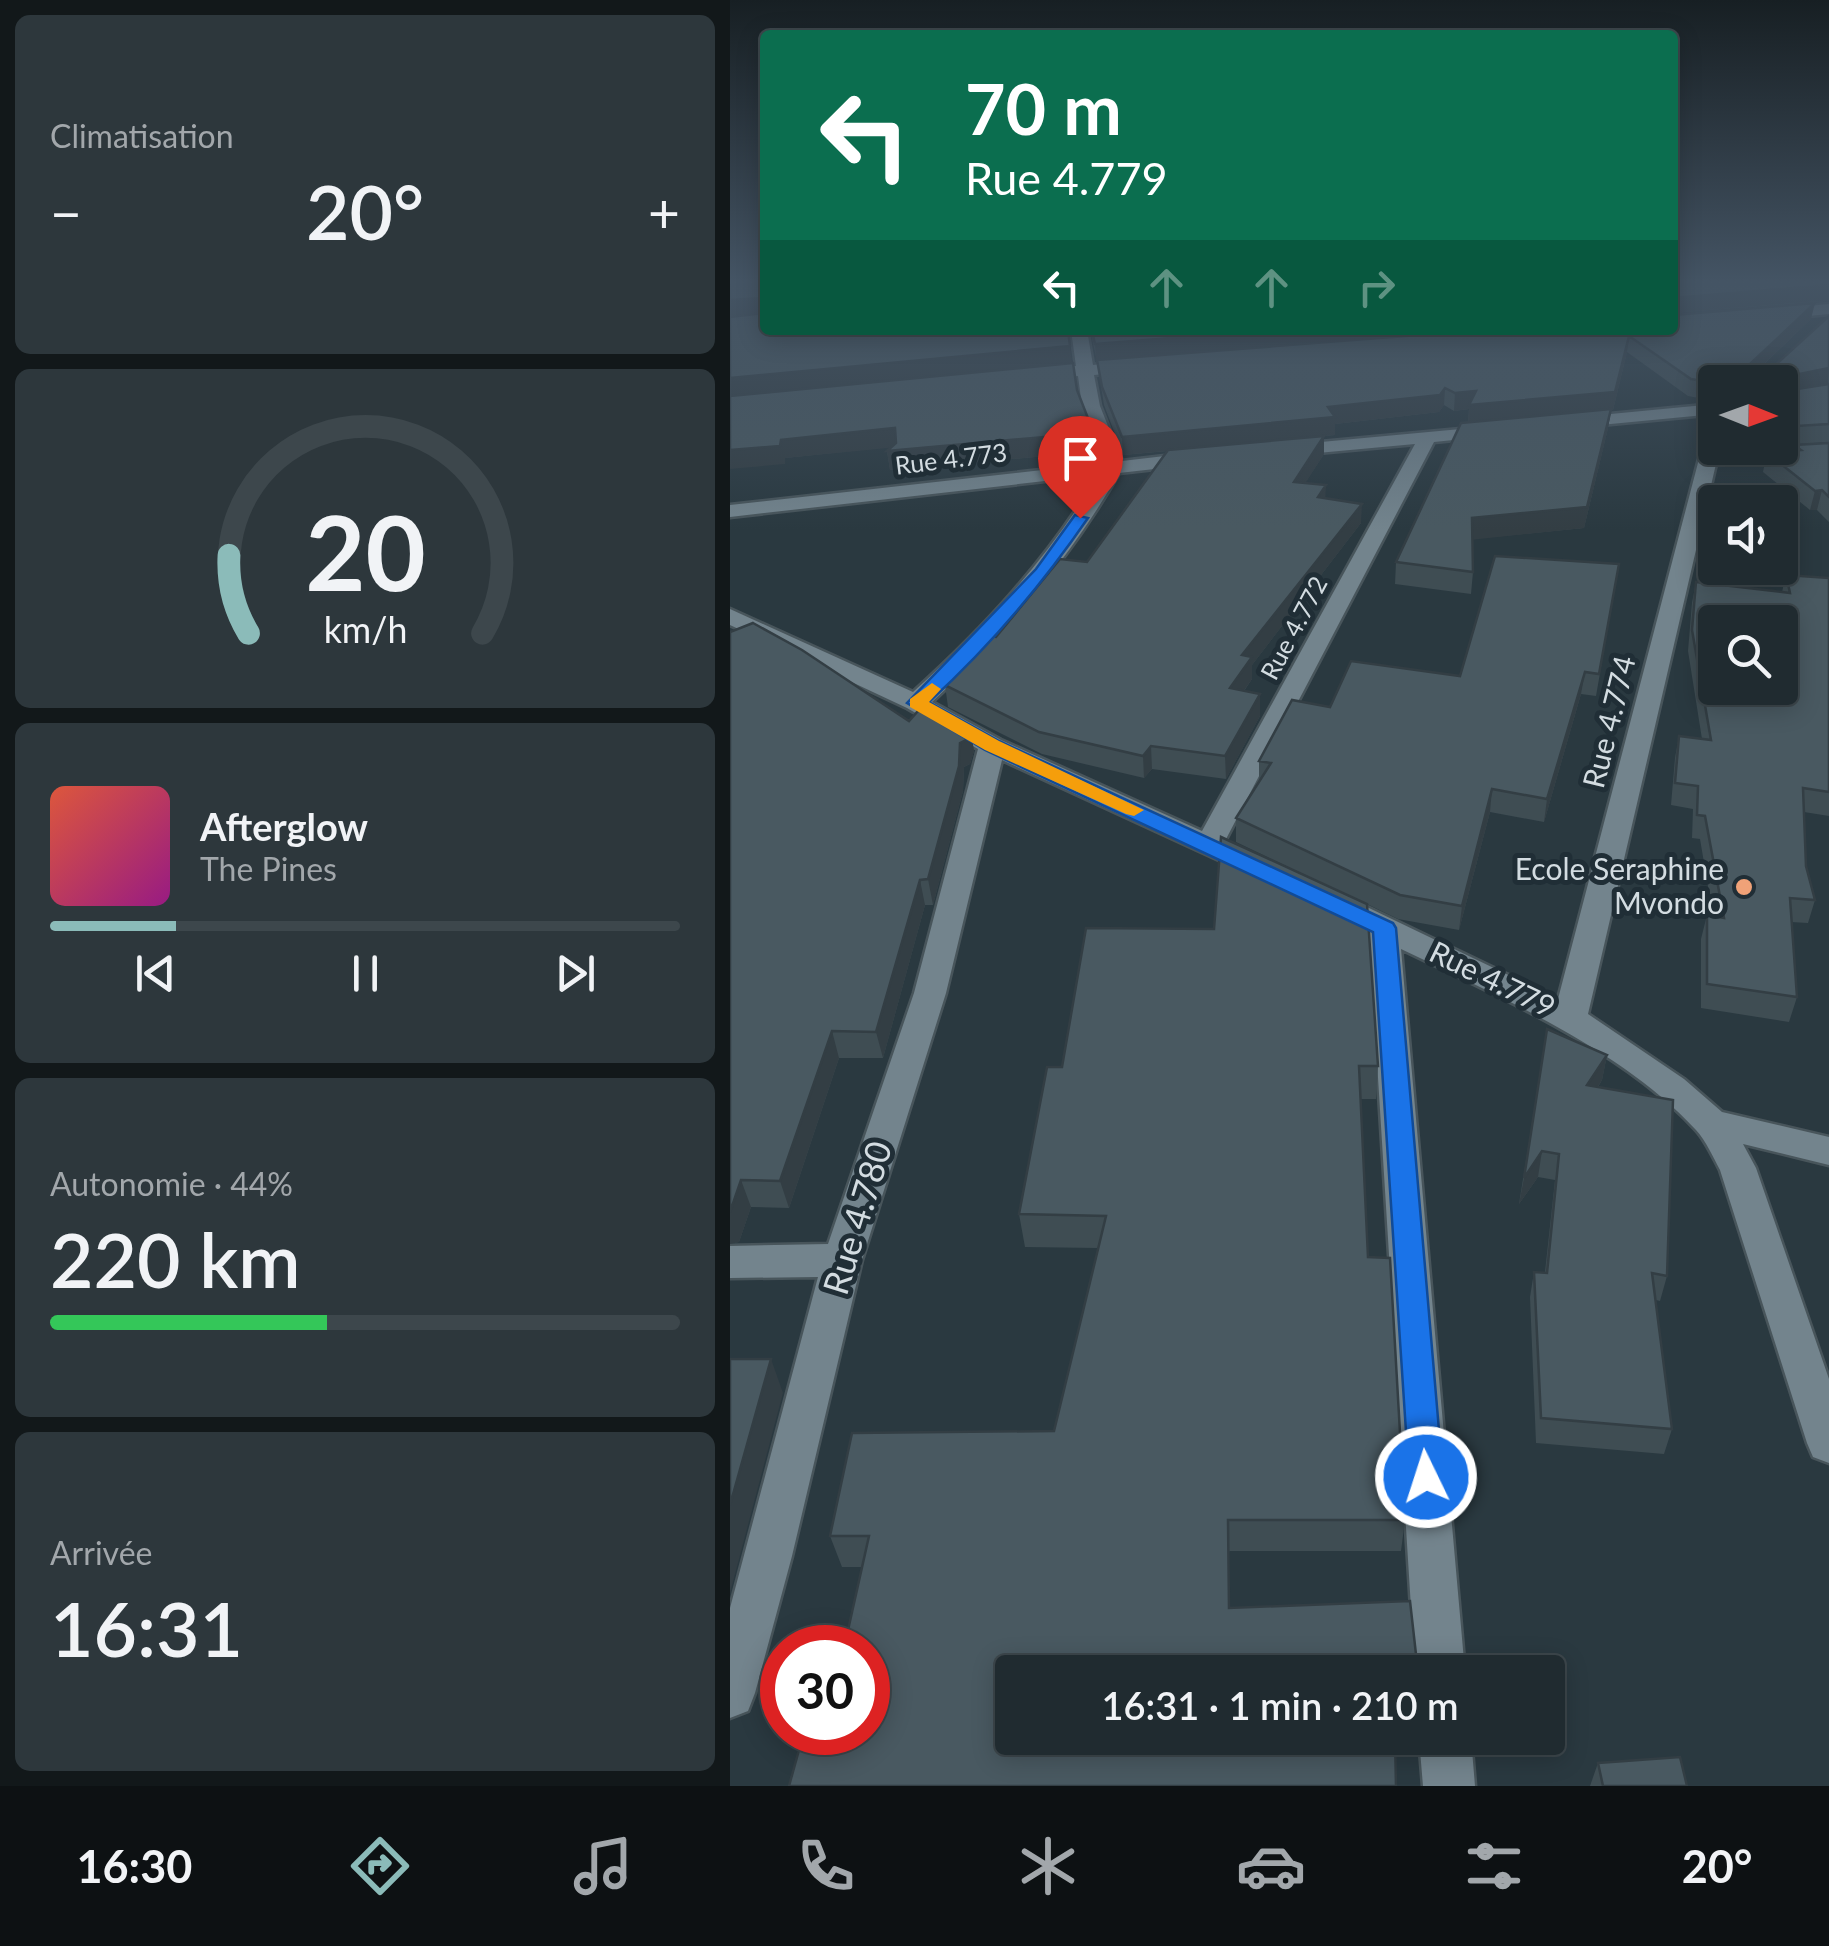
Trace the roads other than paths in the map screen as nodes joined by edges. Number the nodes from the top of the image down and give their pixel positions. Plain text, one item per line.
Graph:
1 (1086, 363) edge
2 (1146, 366) edge
3 (1087, 370) junction
4 (1028, 376) edge
5 (1698, 410) edge
6 (1427, 438) junction
7 (1270, 452) edge
8 (1798, 452) edge
9 (1829, 452) edge
10 (1212, 457) edge
11 (1114, 465) junction
12 (1708, 465) edge
13 (730, 511) edge
14 (730, 616) edge
15 (916, 703) junction
16 (992, 746) junction
17 (1209, 844) junction
18 (1384, 928) junction
19 (1570, 1018) junction
20 (1711, 1123) junction
21 (1829, 1151) edge
22 (842, 1260) junction
23 (730, 1262) edge
24 (1829, 1444) edge
25 (1439, 1655) edge
26 (730, 1693) edge
27 (1446, 1755) edge
28 (1449, 1786) edge

1 - 3 street
2 - 3 street
3 - 4 street
3 - 11 street
5 - 6 street
6 - 7 street
6 - 17 street, Rue 4.772
8 - 9 street
10 - 11 street, Rue 4.773
11 - 13 street, Rue 4.773
11 - 15 street
12 - 19 street, Rue 4.774
14 - 15 street, Rue 4.779
15 - 16 street, Rue 4.779
16 - 17 street, Rue 4.779
16 - 22 street, Rue 4.780
17 - 18 street, Rue 4.779
18 - 19 street, Rue 4.779
18 - 25 street
19 - 20 street, Rue 4.779
20 - 21 street
20 - 24 street, Rue 4.779
22 - 23 street
22 - 26 street, Rue 4.780
27 - 28 street

